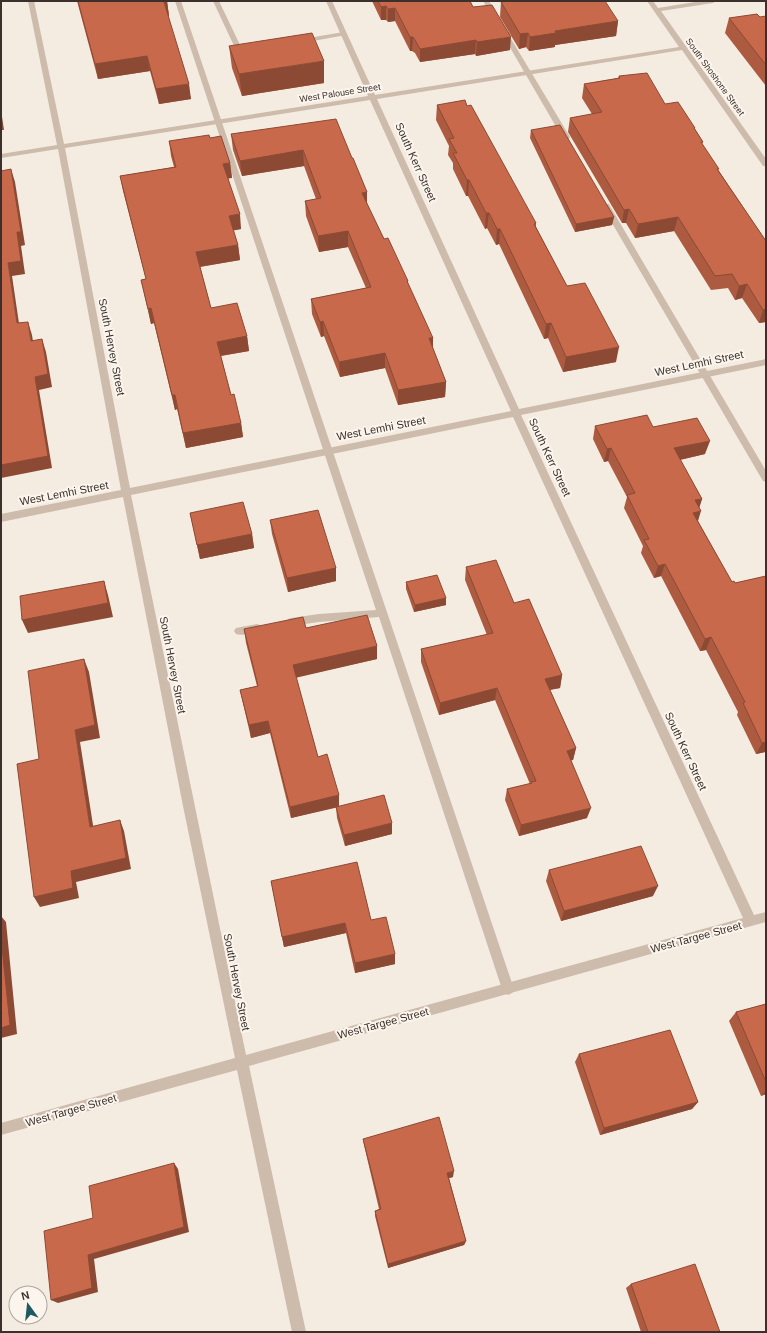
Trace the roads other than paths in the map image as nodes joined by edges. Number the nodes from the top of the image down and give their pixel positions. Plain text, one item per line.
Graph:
1 (31, 1) edge
2 (178, 1) edge
3 (216, 1) edge
4 (329, 1) edge
5 (486, 1) edge
6 (650, 1) edge
7 (713, 1) edge
8 (656, 10) junction
9 (344, 34) junction
10 (293, 42) edge
11 (257, 48) edge
12 (683, 48) junction
13 (528, 72) junction
14 (373, 97) junction
15 (220, 121) junction
16 (571, 145) edge
17 (62, 146) junction
18 (1, 156) edge
19 (766, 164) edge
20 (602, 199) edge
21 (766, 362) edge
22 (705, 374) junction
23 (516, 412) junction
24 (329, 451) junction
25 (766, 478) edge
26 (126, 492) junction
27 (1, 518) edge
28 (383, 613) junction
29 (283, 624) edge
30 (268, 626) edge
31 (239, 631) dead end
32 (766, 917) edge
33 (751, 922) junction
34 (508, 989) junction
35 (241, 1063) junction
36 (1, 1129) edge
37 (298, 1332) edge

1 - 17 street, South Hervey Street
2 - 15 street
3 - 11 street
4 - 9 street, South Kerr Street
5 - 13 street
6 - 8 street, South Shoshone Street
7 - 8 street
8 - 12 street, South Shoshone Street
9 - 10 street
9 - 14 street, South Kerr Street
12 - 13 street, West Palouse Street
12 - 19 street, South Shoshone Street
13 - 14 street, West Palouse Street
13 - 16 street
14 - 15 street, West Palouse Street
14 - 23 street, South Kerr Street
15 - 17 street, West Palouse Street
15 - 24 street
17 - 18 street, West Palouse Street
17 - 26 street, South Hervey Street
20 - 22 street
21 - 22 street, West Lemhi Street
22 - 23 street, West Lemhi Street
22 - 25 street
23 - 24 street, West Lemhi Street
23 - 33 street, South Kerr Street
24 - 26 street, West Lemhi Street
24 - 28 street
26 - 27 street, West Lemhi Street
26 - 35 street, South Hervey Street
28 - 29 street
28 - 34 street
30 - 31 street
32 - 33 street, West Targee Street
33 - 34 street, West Targee Street
34 - 35 street, West Targee Street
35 - 36 street, West Targee Street
35 - 37 street, South Hervey Street

